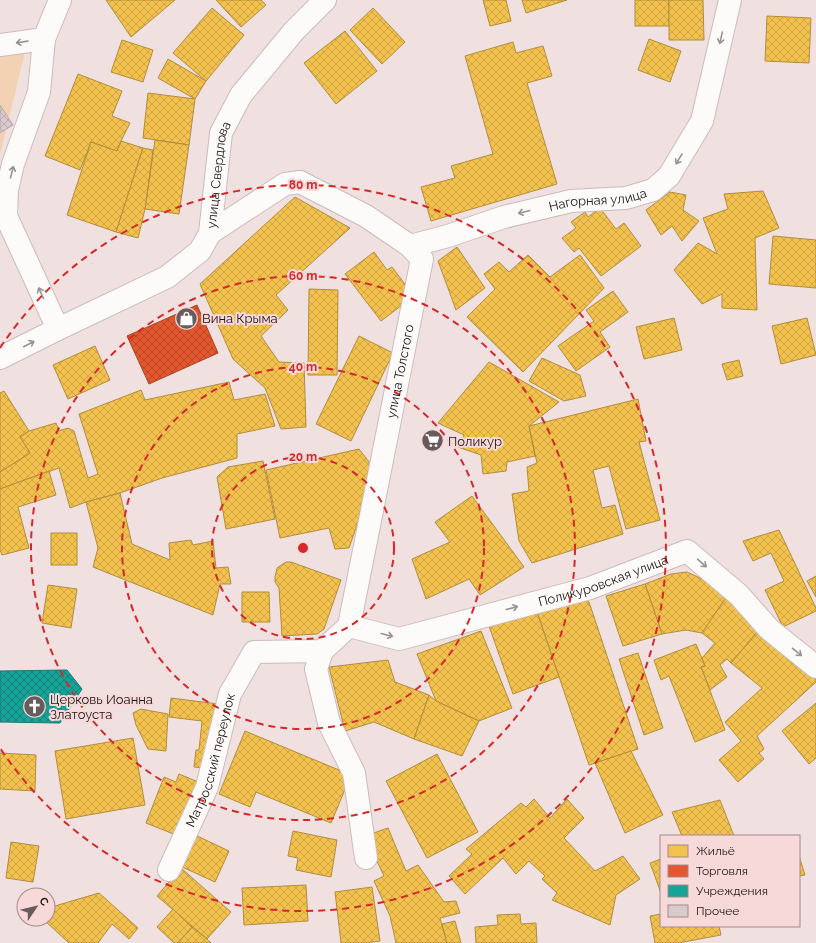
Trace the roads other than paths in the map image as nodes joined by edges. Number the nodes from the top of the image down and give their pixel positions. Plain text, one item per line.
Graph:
1 (60, 0) edge
2 (325, 0) edge
3 (730, 0) edge
4 (44, 39) junction
5 (0, 45) edge
6 (210, 233) junction
7 (410, 246) junction
8 (58, 329) junction
9 (0, 358) edge
10 (349, 626) junction
11 (322, 651) junction
12 (816, 667) edge
13 (366, 858) dead end
14 (169, 870) dead end

1 - 4 street
2 - 6 street, улица Свердлова
3 -> 7 street, Нагорная улица
4 -> 5 street
8 -> 4 street
6 - 7 street, улица Толстого
6 - 8 street, улица Свердлова
7 - 10 street, улица Толстого
9 -> 8 street, улица Свердлова
10 - 11 street
10 -> 12 street, Поликуровская улица
11 - 13 street
11 - 14 street, Матросский переулок

